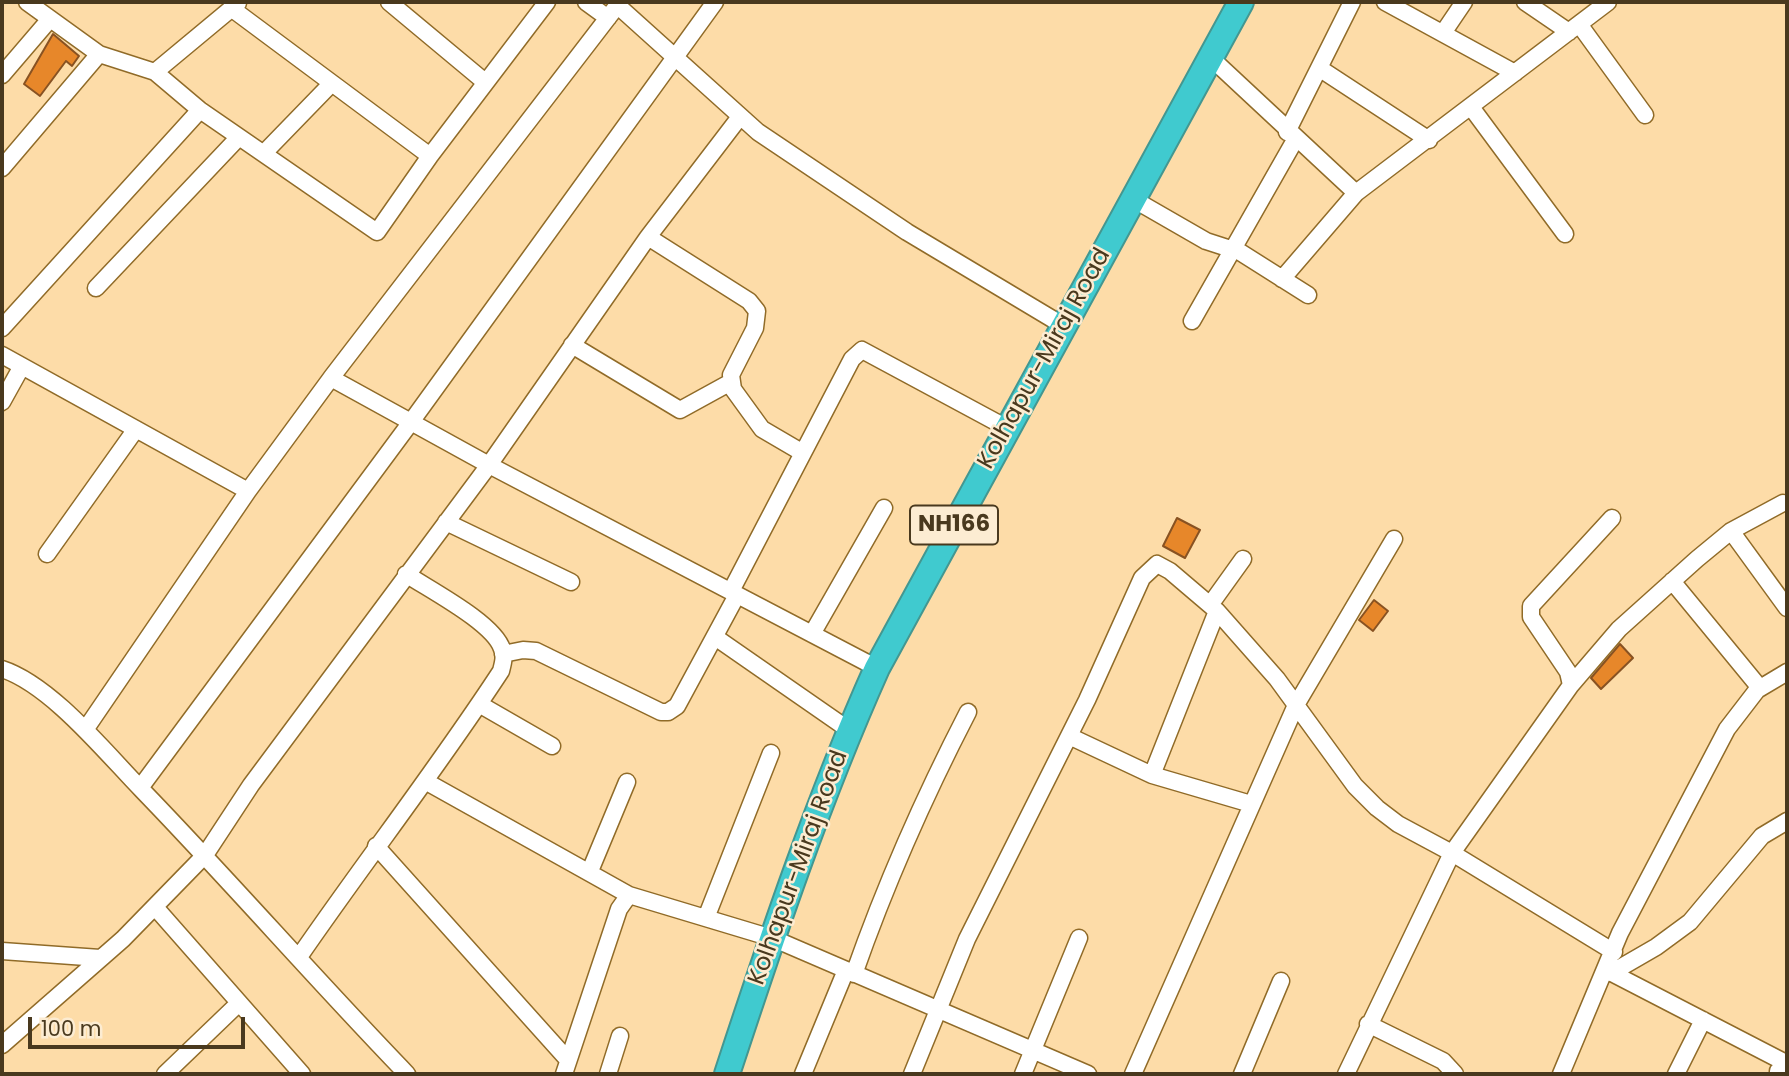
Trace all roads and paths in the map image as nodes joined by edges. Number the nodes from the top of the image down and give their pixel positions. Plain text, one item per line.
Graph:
1 (27, 2) edge
2 (547, 2) edge
3 (586, 2) edge
4 (715, 2) edge
5 (1241, 2) edge
6 (1352, 2) edge
7 (1385, 2) edge
8 (1464, 2) edge
9 (1525, 2) edge
10 (1608, 2) edge
11 (399, 4) edge
12 (235, 5) edge
13 (615, 8) edge
14 (50, 19) junction
15 (1574, 28) junction
16 (1443, 33) junction
17 (99, 54) junction
18 (675, 57) junction
19 (1210, 57) junction
20 (1319, 68) junction
21 (155, 72) junction
22 (1515, 74) junction
23 (2, 75) edge
24 (485, 82) junction
25 (332, 83) junction
26 (1471, 107) junction
27 (200, 110) junction
28 (1645, 115) dead end
29 (739, 118) junction
30 (1291, 136) junction
31 (239, 137) junction
32 (1429, 140) junction
33 (265, 152) junction
34 (430, 156) junction
35 (2, 168) edge
36 (1356, 193) junction
37 (1133, 199) junction
38 (1565, 234) dead end
39 (648, 237) junction
40 (1233, 250) junction
41 (1282, 279) junction
42 (96, 288) dead end
43 (1308, 295) dead end
44 (1192, 321) dead end
45 (1064, 326) junction
46 (2, 328) edge
47 (572, 345) junction
48 (2, 355) edge
49 (22, 366) junction
50 (331, 378) junction
51 (731, 382) junction
52 (2, 402) edge
53 (411, 422) junction
54 (1007, 428) junction
55 (136, 429) junction
56 (803, 453) junction
57 (489, 465) junction
58 (248, 491) junction
59 (1783, 503) dead end
60 (884, 508) dead end
61 (1612, 518) dead end
62 (446, 522) junction
63 (1731, 531) junction
64 (1394, 539) dead end
65 (47, 554) dead end
66 (1243, 559) dead end
67 (407, 574) junction
68 (1672, 581) junction
69 (571, 582) dead end
70 (734, 593) junction
71 (1785, 601) edge
72 (1213, 608) junction
73 (812, 634) junction
74 (715, 637) junction
75 (503, 654) junction
76 (877, 668) junction
77 (2, 669) edge
78 (1787, 672) edge
79 (1571, 685) junction
80 (1760, 688) junction
81 (479, 704) junction
82 (1296, 705) junction
83 (968, 712) dead end
84 (85, 730) junction
85 (849, 730) junction
86 (1069, 736) junction
87 (552, 746) dead end
88 (771, 752) dead end
89 (1152, 775) junction
90 (425, 781) junction
91 (627, 782) dead end
92 (140, 788) junction
93 (1251, 804) junction
94 (1787, 821) edge
95 (376, 846) junction
96 (1452, 853) junction
97 (205, 855) junction
98 (590, 871) junction
99 (629, 895) junction
100 (155, 907) junction
101 (706, 918) junction
102 (772, 938) junction
103 (1079, 938) dead end
104 (2, 951) edge
105 (1614, 952) junction
106 (299, 957) junction
107 (100, 958) junction
108 (850, 972) junction
109 (1608, 972) junction
110 (1281, 981) dead end
111 (239, 1003) junction
112 (938, 1010) junction
113 (1703, 1020) junction
114 (1368, 1024) junction
115 (620, 1035) dead end
116 (2, 1045) edge
117 (1033, 1051) junction
118 (1781, 1066) edge
119 (566, 1067) edge
120 (165, 1074) edge
121 (302, 1074) edge
122 (407, 1074) edge
123 (608, 1074) edge
124 (727, 1074) edge
125 (803, 1074) edge
126 (912, 1074) edge
127 (1023, 1074) edge
128 (1088, 1074) edge
129 (1133, 1074) edge
130 (1242, 1074) edge
131 (1346, 1074) edge
132 (1455, 1074) edge
133 (1561, 1074) edge
134 (1676, 1074) edge

1 - 14 street
2 - 24 street
3 - 13 street
4 - 18 street
5 - 19 highway, Kolhapur-Miraj Road / NH166
6 - 20 street
7 - 16 street
8 - 16 street
9 - 15 street
10 - 15 street
11 - 24 street
12 - 21 street
12 - 25 street
13 - 18 street
13 - 50 street
14 - 17 street
14 - 23 street
15 - 22 street
15 - 28 street
16 - 22 street
17 - 21 street
17 - 35 street
18 - 29 street
18 - 53 street
19 - 30 street
19 - 37 highway, Kolhapur-Miraj Road / NH166
20 - 30 street
20 - 32 street
21 - 27 street
22 - 26 street
24 - 34 street
25 - 33 street
25 - 34 street
26 - 32 street
26 - 38 street
27 - 31 street
27 - 46 street
29 - 39 street
29 - 45 street
30 - 36 street
30 - 40 street
31 - 33 street
31 - 42 street
32 - 36 street
33 - 34 street
36 - 41 street
37 - 40 street
37 - 45 highway, Kolhapur-Miraj Road / NH166
39 - 47 street
39 - 51 street
40 - 41 street
40 - 44 street
41 - 43 street
45 - 54 highway, Kolhapur-Miraj Road / NH166
47 - 51 street
47 - 57 street
48 - 49 street
49 - 52 street
49 - 55 street
50 - 53 street
50 - 58 street
51 - 56 street
53 - 57 street
53 - 92 street
54 - 56 street
54 - 76 highway, Kolhapur-Miraj Road / NH166
55 - 58 street
55 - 65 street
56 - 70 street
57 - 62 street
57 - 70 street
58 - 84 street
59 - 63 street
60 - 73 street
61 - 79 street
62 - 67 street
62 - 69 street
63 - 68 street
63 - 71 street
64 - 82 street
66 - 72 street
67 - 75 street
67 - 97 street
68 - 79 street
68 - 80 street
70 - 73 street
70 - 74 street
72 - 82 street
72 - 86 street
72 - 89 street
73 - 76 street
74 - 75 street
74 - 85 street
75 - 81 street
76 - 85 highway, Kolhapur-Miraj Road / NH166
77 - 84 street
78 - 80 street
79 - 96 street
80 - 105 street
81 - 87 street
81 - 90 street
82 - 93 street
82 - 96 street
83 - 108 street
84 - 92 street
85 - 102 highway, Kolhapur-Miraj Road / NH166
86 - 89 street
86 - 112 street
88 - 101 street
89 - 93 street
90 - 95 street
90 - 98 street
91 - 98 street
92 - 97 street
93 - 129 street
94 - 109 street
95 - 106 street
95 - 119 street
96 - 105 street
96 - 114 street
97 - 100 street
97 - 106 street
98 - 99 street
99 - 101 street
99 - 119 street
100 - 107 street
100 - 111 street
101 - 102 street
102 - 108 street
102 - 124 highway, Kolhapur-Miraj Road / NH166
103 - 117 street
104 - 107 street
105 - 109 street
106 - 122 street
107 - 116 street
108 - 112 street
108 - 125 street
109 - 113 street
109 - 133 street
110 - 130 street
111 - 120 street
111 - 121 street
112 - 117 street
112 - 126 street
113 - 118 street
113 - 134 street
114 - 131 street
114 - 132 street
115 - 123 street
117 - 127 street
117 - 128 street

